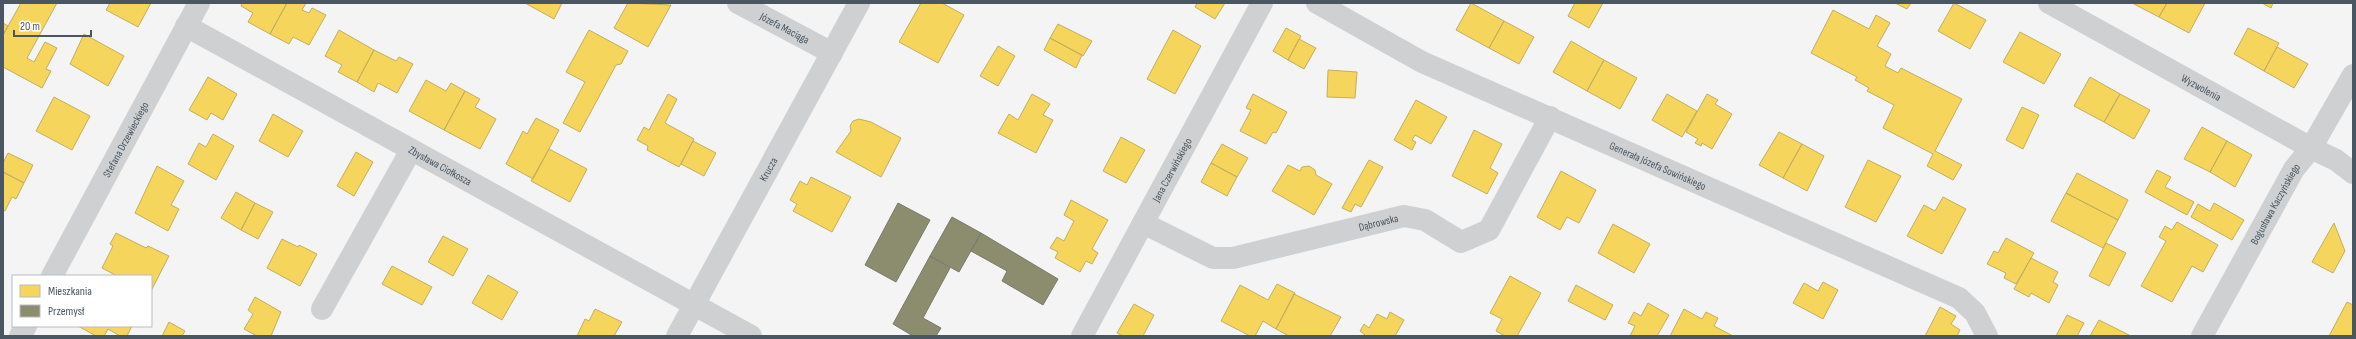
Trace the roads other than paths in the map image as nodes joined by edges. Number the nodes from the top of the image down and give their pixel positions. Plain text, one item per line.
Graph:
1 (199, 3) edge
2 (738, 3) edge
3 (859, 3) edge
4 (1262, 3) edge
5 (1317, 3) edge
6 (2049, 3) edge
7 (186, 26) junction
8 (832, 53) junction
9 (2353, 75) edge
10 (1550, 118) junction
11 (2311, 148) junction
12 (411, 150) junction
13 (2353, 173) edge
14 (1143, 222) junction
15 (53, 275) edge
16 (693, 306) junction
17 (322, 309) dead end
18 (25, 327) edge
19 (20, 336) edge
20 (677, 336) edge
21 (751, 336) edge
22 (1082, 336) edge
23 (1987, 336) edge
24 (2202, 336) edge

1 - 7 street, Stefana Drzewieckiego
2 - 8 street, Józefa Maciąga
3 - 8 street, Krucza
4 - 14 street, Jana Czerwińskiego
5 - 10 street, Generała Józefa Sowińskiego
6 - 11 street, Wyzwolenia
7 - 12 street, Zbysława Ciołkosza
7 - 15 street, Stefana Drzewieckiego
8 - 16 street, Krucza
9 - 11 street, Bogusława Kaczyńskiego
10 - 14 street, Dąbrowska
10 - 23 street, Generała Józefa Sowińskiego
11 - 13 street, Wyzwolenia
11 - 24 street, Bogusława Kaczyńskiego
12 - 16 street, Zbysława Ciołkosza
12 - 17 street
14 - 22 street, Jana Czerwińskiego
16 - 20 street, Krucza
16 - 21 street
18 - 19 street

